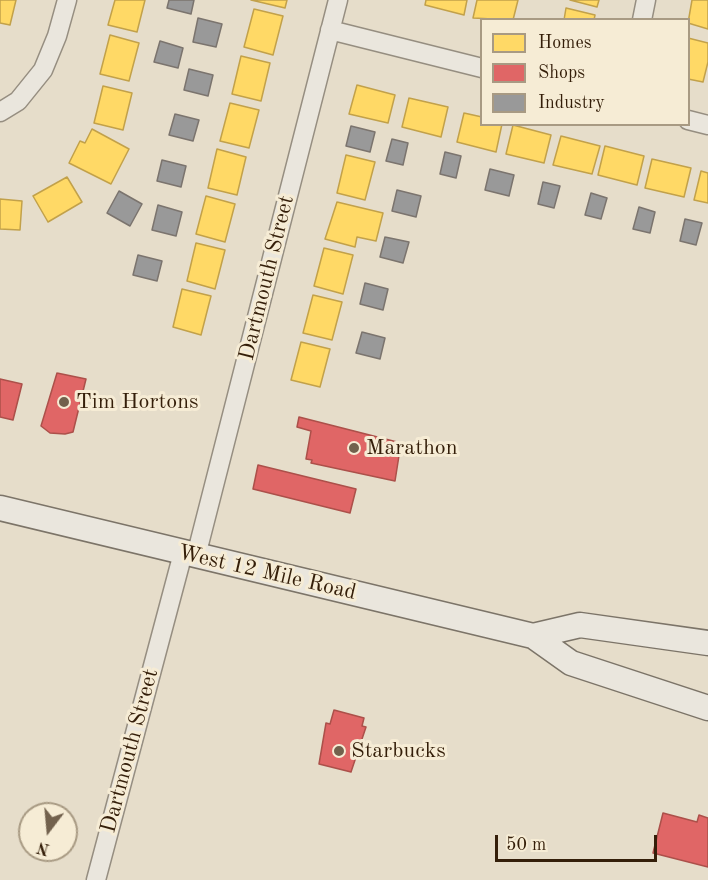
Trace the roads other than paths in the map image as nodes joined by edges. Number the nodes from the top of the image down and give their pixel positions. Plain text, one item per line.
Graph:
1 (67, 0) edge
2 (338, 0) edge
3 (646, 0) edge
4 (642, 18) edge
5 (330, 30) junction
6 (480, 68) edge
7 (0, 112) edge
8 (690, 120) edge
9 (708, 125) edge
10 (0, 508) edge
11 (189, 555) junction
12 (533, 636) junction
13 (708, 642) edge
14 (708, 708) edge
15 (96, 880) edge

1 - 7 street
2 - 5 street, Dartmouth Street
3 - 4 street
5 - 6 street
5 - 11 street, Dartmouth Street
8 - 9 street
10 - 11 main road, West 12 Mile Road
11 - 12 main road, West 12 Mile Road
11 - 15 street, Dartmouth Street
12 - 13 main road, West 12 Mile Road
12 - 14 main road, West 12 Mile Road

